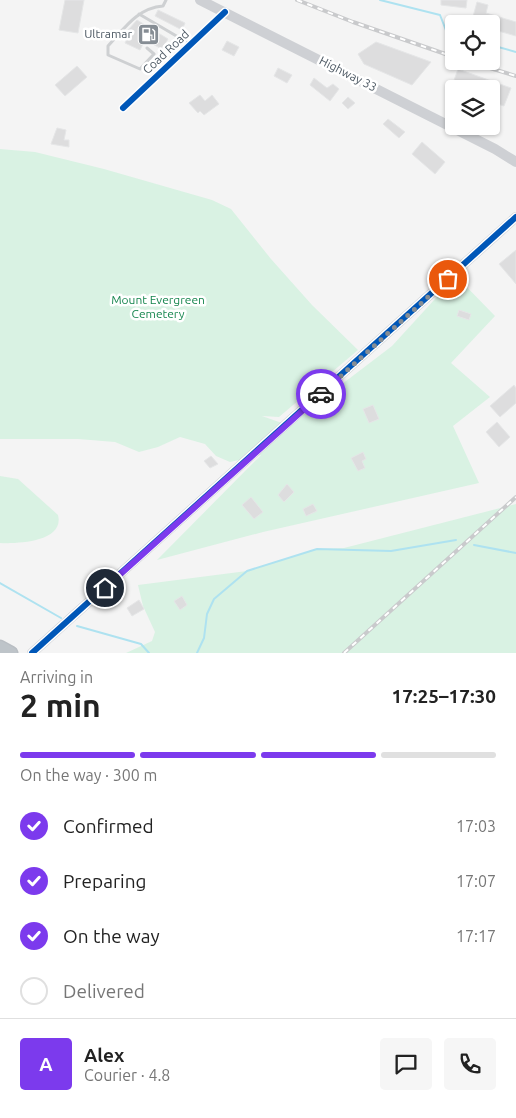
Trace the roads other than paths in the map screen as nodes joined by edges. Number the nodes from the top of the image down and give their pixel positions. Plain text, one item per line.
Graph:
1 (166, 0) edge
2 (200, 0) edge
3 (225, 12) junction
4 (139, 14) junction
5 (191, 44) junction
6 (147, 48) dead end
7 (123, 108) dead end
8 (495, 149) junction
9 (516, 156) edge
10 (516, 162) edge
11 (516, 218) edge
12 (32, 653) edge

1 - 4 lane
2 - 3 street, Highway 33
3 - 5 street, Coad Road
3 - 8 street, Highway 33
4 - 5 lane
4 - 6 lane
5 - 7 street, Coad Road
8 - 9 street, Highway 33
8 - 10 street, Highway 33
11 - 12 street

